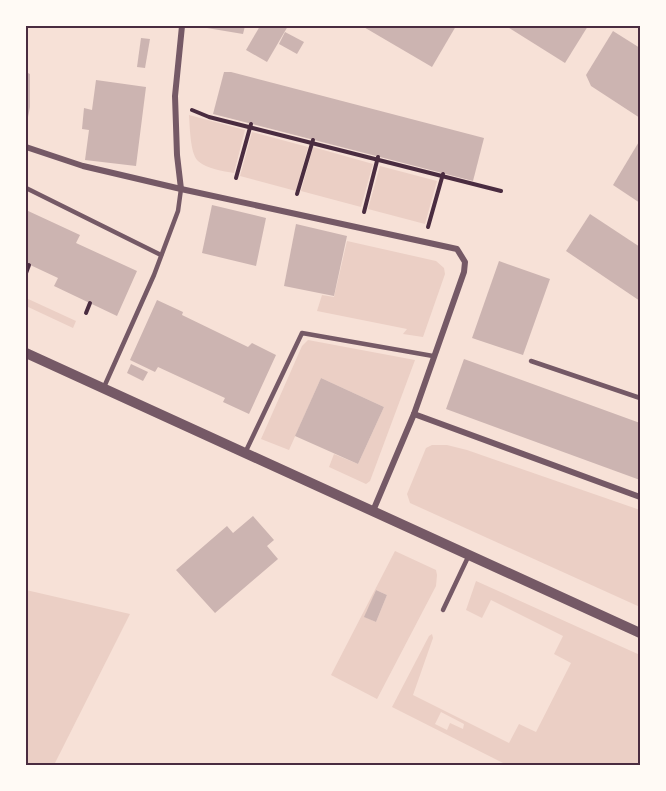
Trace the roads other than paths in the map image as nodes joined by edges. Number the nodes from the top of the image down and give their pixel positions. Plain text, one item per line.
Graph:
1 (182, 26) edge
2 (26, 147) edge
3 (26, 188) edge
4 (181, 189) junction
5 (161, 255) junction
6 (26, 353) edge
7 (434, 356) junction
8 (531, 361) dead end
9 (103, 389) junction
10 (640, 398) edge
11 (414, 414) junction
12 (245, 453) junction
13 (640, 497) edge
14 (373, 511) junction
15 (469, 555) junction
16 (443, 610) dead end
17 (640, 633) edge

1 - 4 street
2 - 4 street
3 - 5 lane
4 - 5 lane
4 - 7 street
5 - 9 lane
6 - 9 street
7 - 11 street
7 - 12 lane
8 - 10 lane
9 - 12 street
11 - 13 street
11 - 14 street
12 - 14 street
14 - 15 street
15 - 16 lane
15 - 17 street

